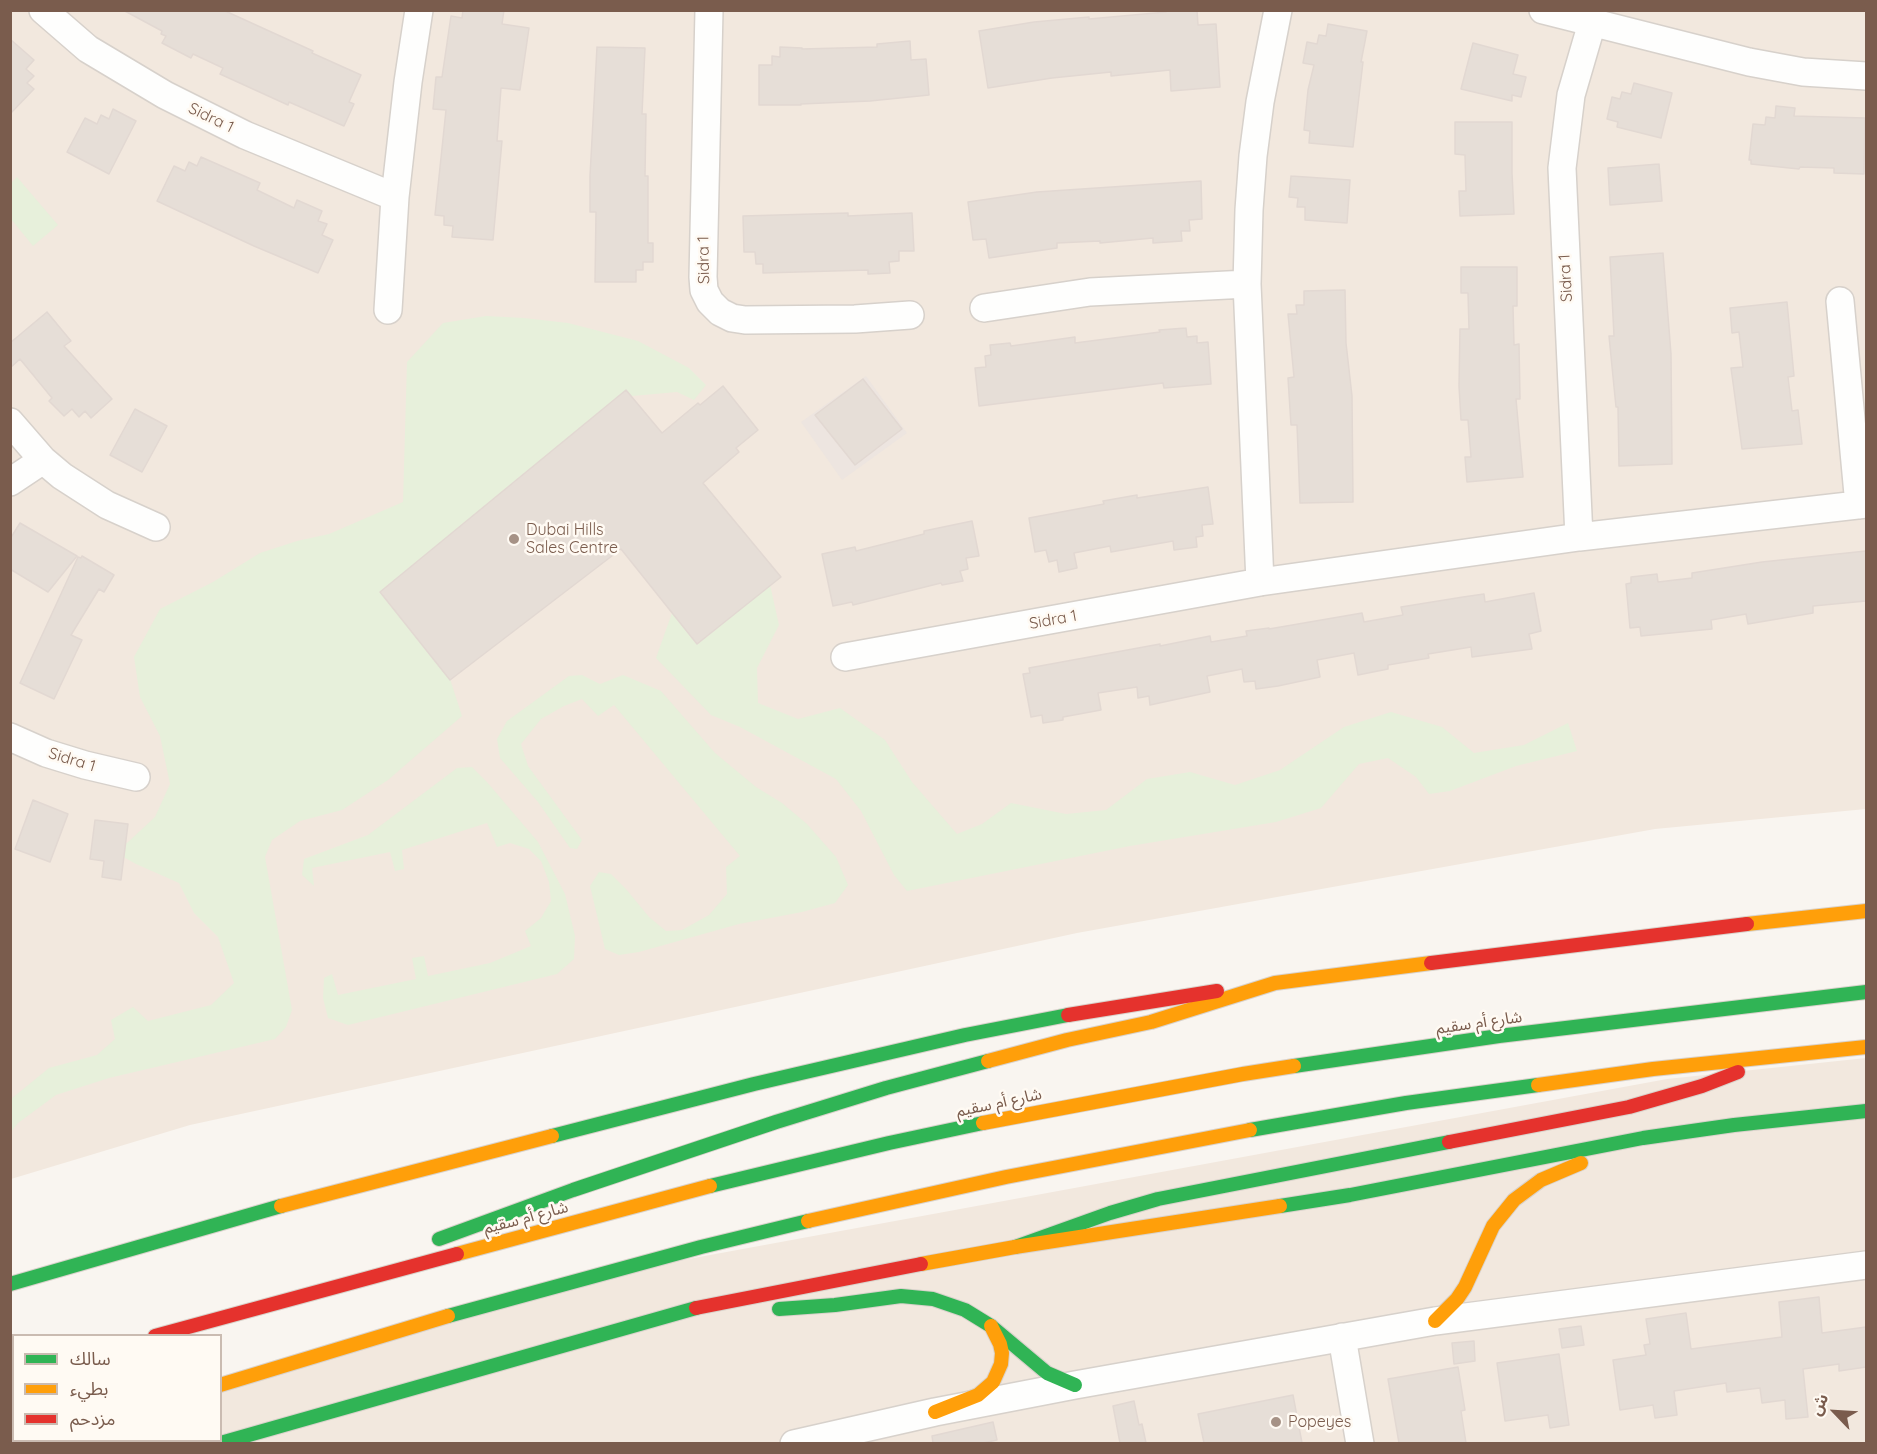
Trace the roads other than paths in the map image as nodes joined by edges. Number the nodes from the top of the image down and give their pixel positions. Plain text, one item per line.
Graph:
1 (43, 10) edge
2 (419, 10) edge
3 (709, 10) edge
4 (1278, 10) edge
5 (1543, 10) edge
6 (1592, 23) junction
7 (1866, 76) edge
8 (395, 197) junction
9 (1247, 284) junction
10 (1840, 301) dead end
11 (984, 308) dead end
12 (388, 310) dead end
13 (910, 315) dead end
14 (10, 422) edge
15 (43, 460) junction
16 (10, 482) edge
17 (1863, 504) edge
18 (156, 527) dead end
19 (1579, 537) junction
20 (1260, 582) junction
21 (845, 657) dead end
22 (10, 737) edge
23 (136, 777) dead end
24 (1866, 911) edge
25 (1275, 983) junction
26 (1866, 992) edge
27 (1866, 1047) edge
28 (1772, 1056) junction
29 (1866, 1111) edge
30 (1643, 1138) junction
31 (427, 1243) dead end
32 (1015, 1247) junction
33 (386, 1259) dead end
34 (1866, 1265) edge
35 (10, 1284) edge
36 (294, 1297) junction
37 (705, 1306) junction
38 (1435, 1321) junction
39 (991, 1326) junction
40 (159, 1334) edge
41 (1342, 1337) junction
42 (222, 1384) edge
43 (1075, 1385) junction
44 (935, 1412) junction
45 (222, 1442) edge
46 (794, 1443) edge
47 (1360, 1443) edge

1 - 8 street, Sidra 1
2 - 8 street
3 - 13 street, Sidra 1
4 - 9 street
5 - 6 street
6 - 7 street
6 - 19 street, Sidra 1
8 - 12 street
9 - 11 street
9 - 20 street
10 - 17 street, Sidra 1
14 - 15 street
15 - 16 street
15 - 18 street
17 - 19 street, Sidra 1
19 - 20 street, Sidra 1
20 - 21 street, Sidra 1
22 - 23 street, Sidra 1
24 - 25 main road
25 - 31 main road
25 - 35 main road
26 - 36 main road, شارع أم سقيم
27 - 28 main road
28 - 32 main road
28 - 42 main road
29 - 30 main road
30 - 32 main road
30 - 38 main road
32 - 37 main road
33 - 36 main road
34 - 38 street
36 - 40 main road, شارع أم سقيم
37 - 39 main road
37 - 45 main road
38 - 41 street
39 - 43 main road
39 - 44 main road
41 - 43 street
41 - 47 street
43 - 44 street
44 - 46 street

